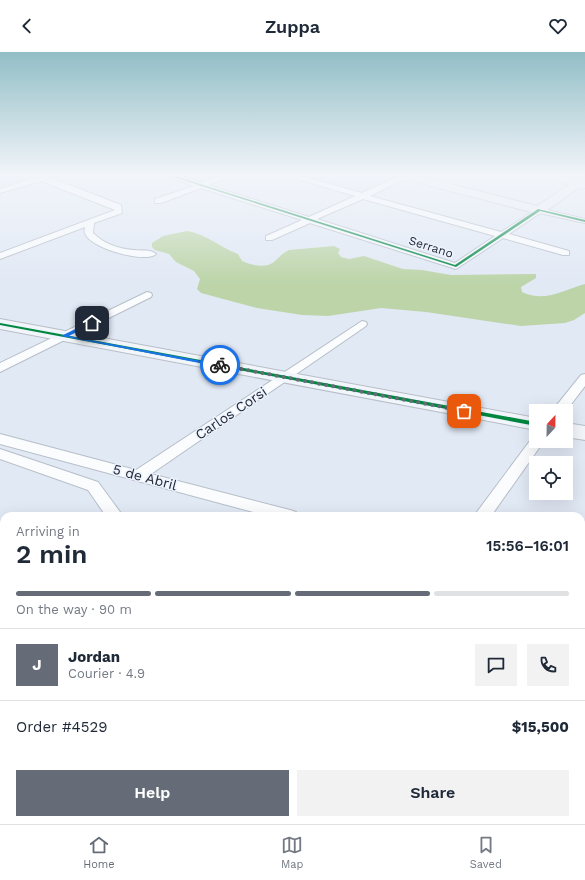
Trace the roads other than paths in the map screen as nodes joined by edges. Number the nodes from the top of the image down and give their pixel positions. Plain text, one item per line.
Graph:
1 (116, 212) edge
2 (284, 212) edge
3 (327, 212) edge
4 (420, 212) edge
5 (536, 212) edge
6 (547, 212) edge
7 (309, 220) junction
8 (585, 221) edge
9 (90, 222) junction
10 (502, 235) junction
11 (269, 238) dead end
12 (566, 253) dead end
13 (151, 254) dead end
14 (0, 256) edge
15 (147, 295) dead end
16 (0, 324) edge
17 (362, 324) dead end
18 (64, 336) junction
19 (0, 368) edge
20 (283, 377) junction
21 (585, 378) edge
22 (565, 404) edge
23 (529, 423) edge
24 (573, 431) edge
25 (585, 434) edge
26 (0, 438) edge
27 (532, 448) edge
28 (0, 454) edge
29 (139, 475) junction
30 (112, 512) edge
31 (275, 512) edge
32 (485, 512) edge

1 - 9 street
2 - 7 street, Serrano
3 - 7 street
4 - 10 street
5 - 10 street
6 - 8 street
7 - 10 street, Serrano
7 - 11 street
9 - 13 street
9 - 14 street
10 - 12 street
15 - 18 street
16 - 18 street
17 - 20 street, Carlos Corsi
18 - 19 street
18 - 20 street
20 - 23 street
20 - 29 street, Carlos Corsi
21 - 22 street
24 - 25 street
26 - 29 street, 5 de Abril
27 - 32 street
28 - 30 street
29 - 31 street, 5 de Abril

